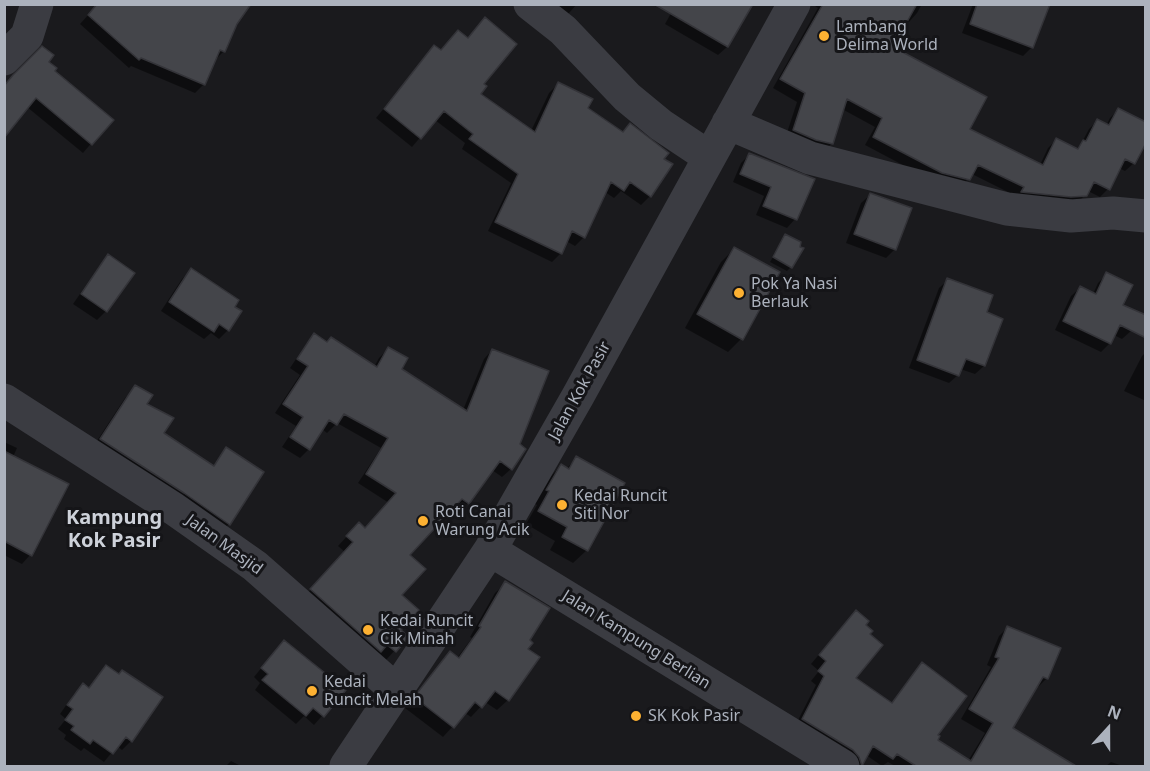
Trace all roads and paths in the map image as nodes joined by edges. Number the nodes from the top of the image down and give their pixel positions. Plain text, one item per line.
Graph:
1 (37, 4) edge
2 (530, 4) edge
3 (794, 4) edge
4 (4, 59) edge
5 (728, 123) junction
6 (709, 157) junction
7 (1146, 216) edge
8 (4, 400) edge
9 (490, 550) junction
10 (397, 690) junction
11 (346, 766) edge
12 (843, 766) edge

1 - 4 street
2 - 6 street
3 - 5 street, Jalan Kok Pasir
5 - 6 street, Jalan Kok Pasir
5 - 7 street
6 - 9 street, Jalan Kok Pasir
8 - 10 street, Jalan Masjid
9 - 10 street, Jalan Kok Pasir
9 - 12 street, Jalan Kampung Berlian
10 - 11 street, Jalan Kok Pasir

